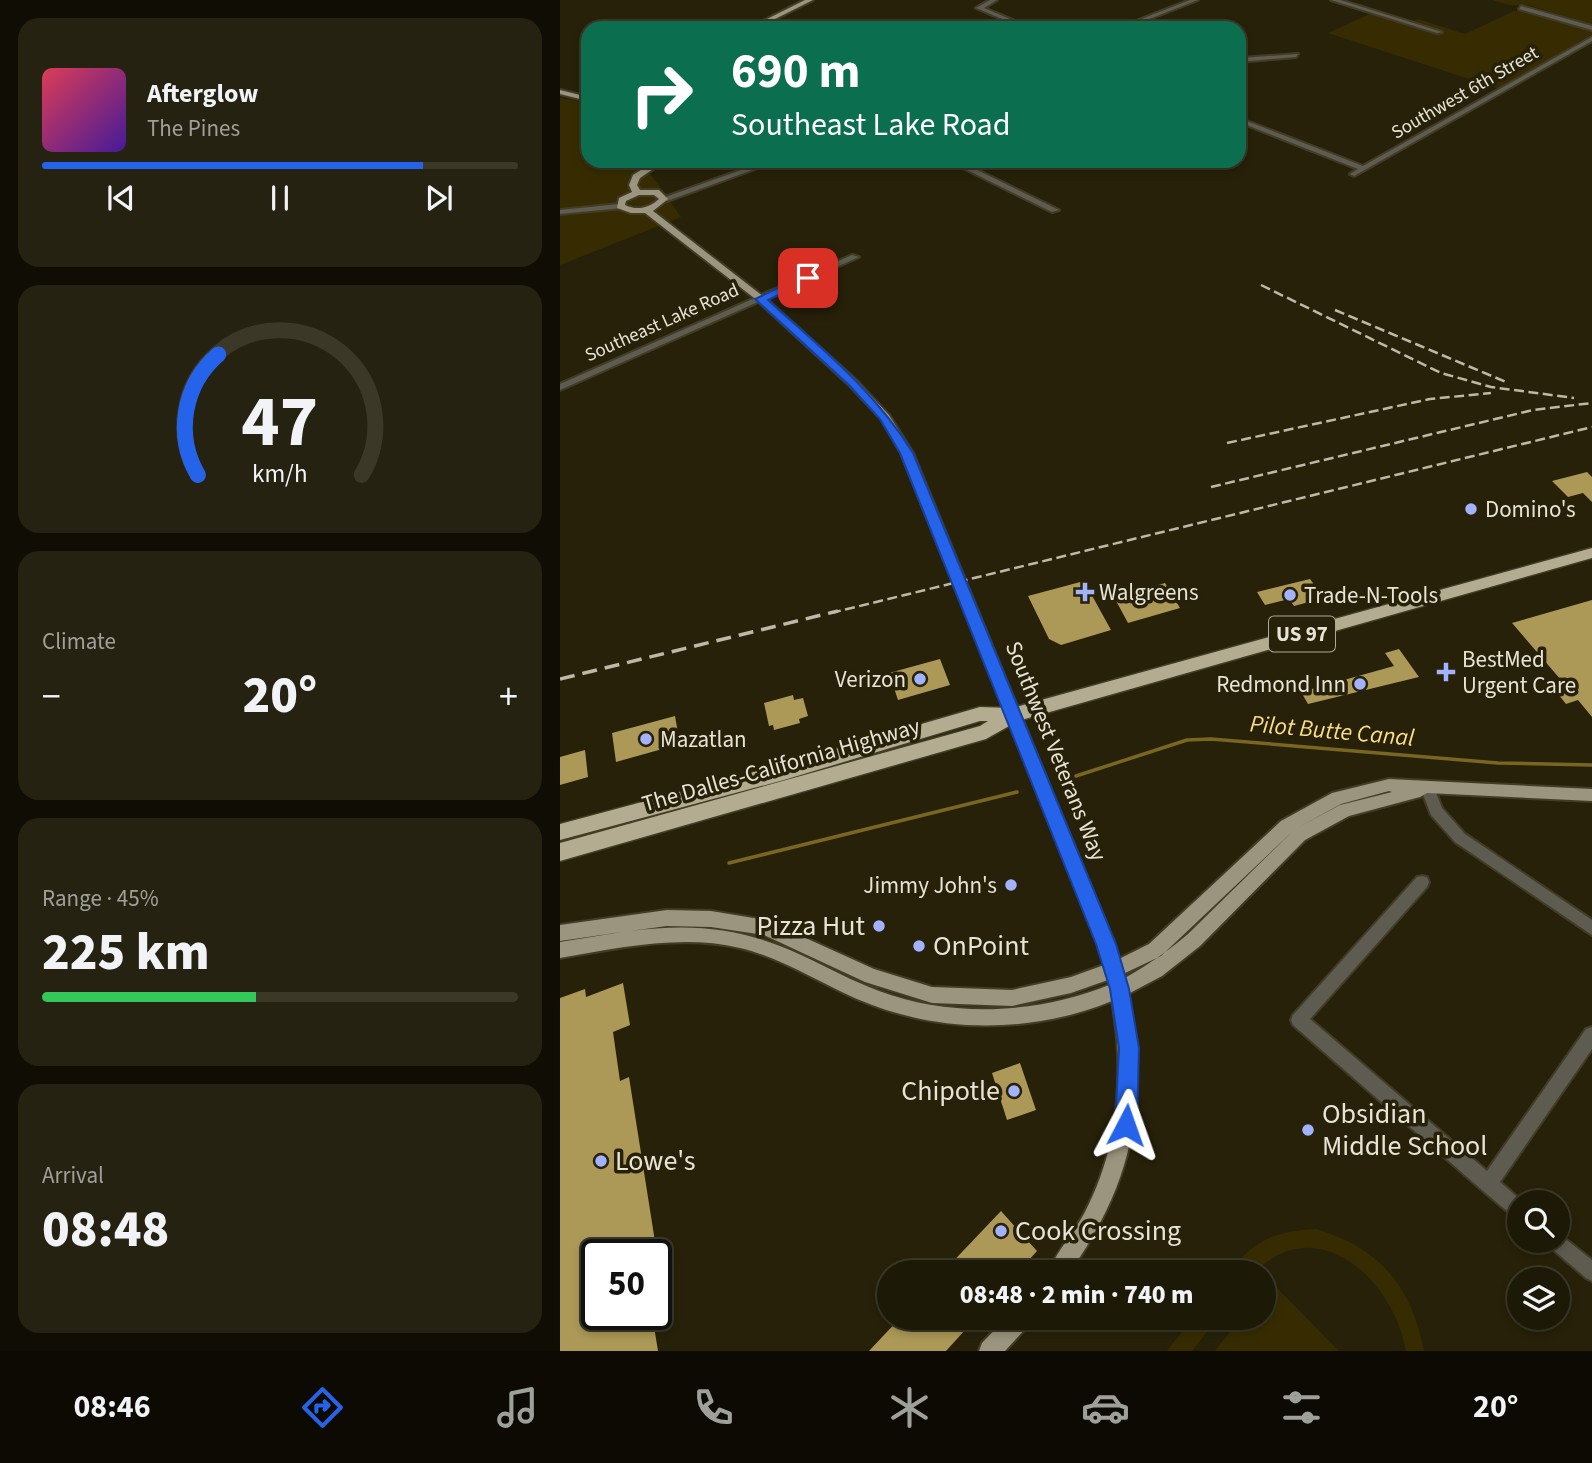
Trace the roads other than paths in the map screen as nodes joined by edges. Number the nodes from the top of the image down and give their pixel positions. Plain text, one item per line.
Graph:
1 (810, 0) edge
2 (994, 0) edge
3 (1195, 0) edge
4 (1334, 0) edge
5 (1521, 8) dead end
6 (768, 21) edge
7 (1012, 21) edge
8 (1140, 21) edge
9 (1592, 28) edge
10 (1439, 32) dead end
11 (1592, 39) edge
12 (1296, 55) dead end
13 (1246, 59) edge
14 (560, 92) edge
15 (581, 97) edge
16 (1246, 123) edge
17 (650, 168) edge
18 (753, 168) edge
19 (968, 168) edge
20 (1364, 169) junction
21 (1354, 174) dead end
22 (637, 192) junction
23 (664, 200) junction
24 (620, 206) junction
25 (647, 210) junction
26 (1055, 210) dead end
27 (560, 212) edge
28 (855, 257) dead end
29 (761, 299) junction
30 (560, 387) edge
31 (1592, 553) edge
32 (1012, 715) junction
33 (1428, 789) junction
34 (1592, 795) edge
35 (560, 832) edge
36 (560, 852) edge
37 (1422, 882) dead end
38 (1592, 928) edge
39 (560, 933) edge
40 (560, 950) edge
41 (1114, 970) junction
42 (1119, 989) junction
43 (1592, 1035) edge
44 (1488, 1184) junction
45 (1507, 1200) edge
46 (1570, 1253) edge
47 (1066, 1260) edge
48 (1592, 1272) edge
49 (1009, 1330) edge
50 (990, 1351) edge

1 - 6 main road
2 - 7 street
3 - 8 street
4 - 10 street
5 - 9 street
11 - 20 street, Southwest 6th Street
12 - 13 street
14 - 15 main road
16 - 20 street
17 - 22 main road
18 - 23 street
19 - 26 street
20 - 21 street, Southwest 6th Street
22 - 23 main road
22 - 24 main road
23 - 25 main road
24 - 25 main road
24 - 27 street
25 - 29 main road, Southwest Veterans Way
28 - 29 street, Southeast Lake Road
29 - 30 street, Southeast Lake Road
29 - 32 main road, Southwest Veterans Way
31 - 32 highway, The Dalles-California Highway / US 97
32 - 35 highway, The Dalles-California Highway / US 97
32 - 36 highway, The Dalles-California Highway / US 97
32 - 41 main road, Southwest Veterans Way
33 - 34 main road
33 - 38 street
33 - 41 main road
33 - 42 main road
37 - 44 street
39 - 41 main road
40 - 42 main road
41 - 42 main road, Southwest Veterans Way
42 - 47 main road, Southwest Veterans Way
43 - 44 street
44 - 45 street
46 - 48 street
49 - 50 main road

